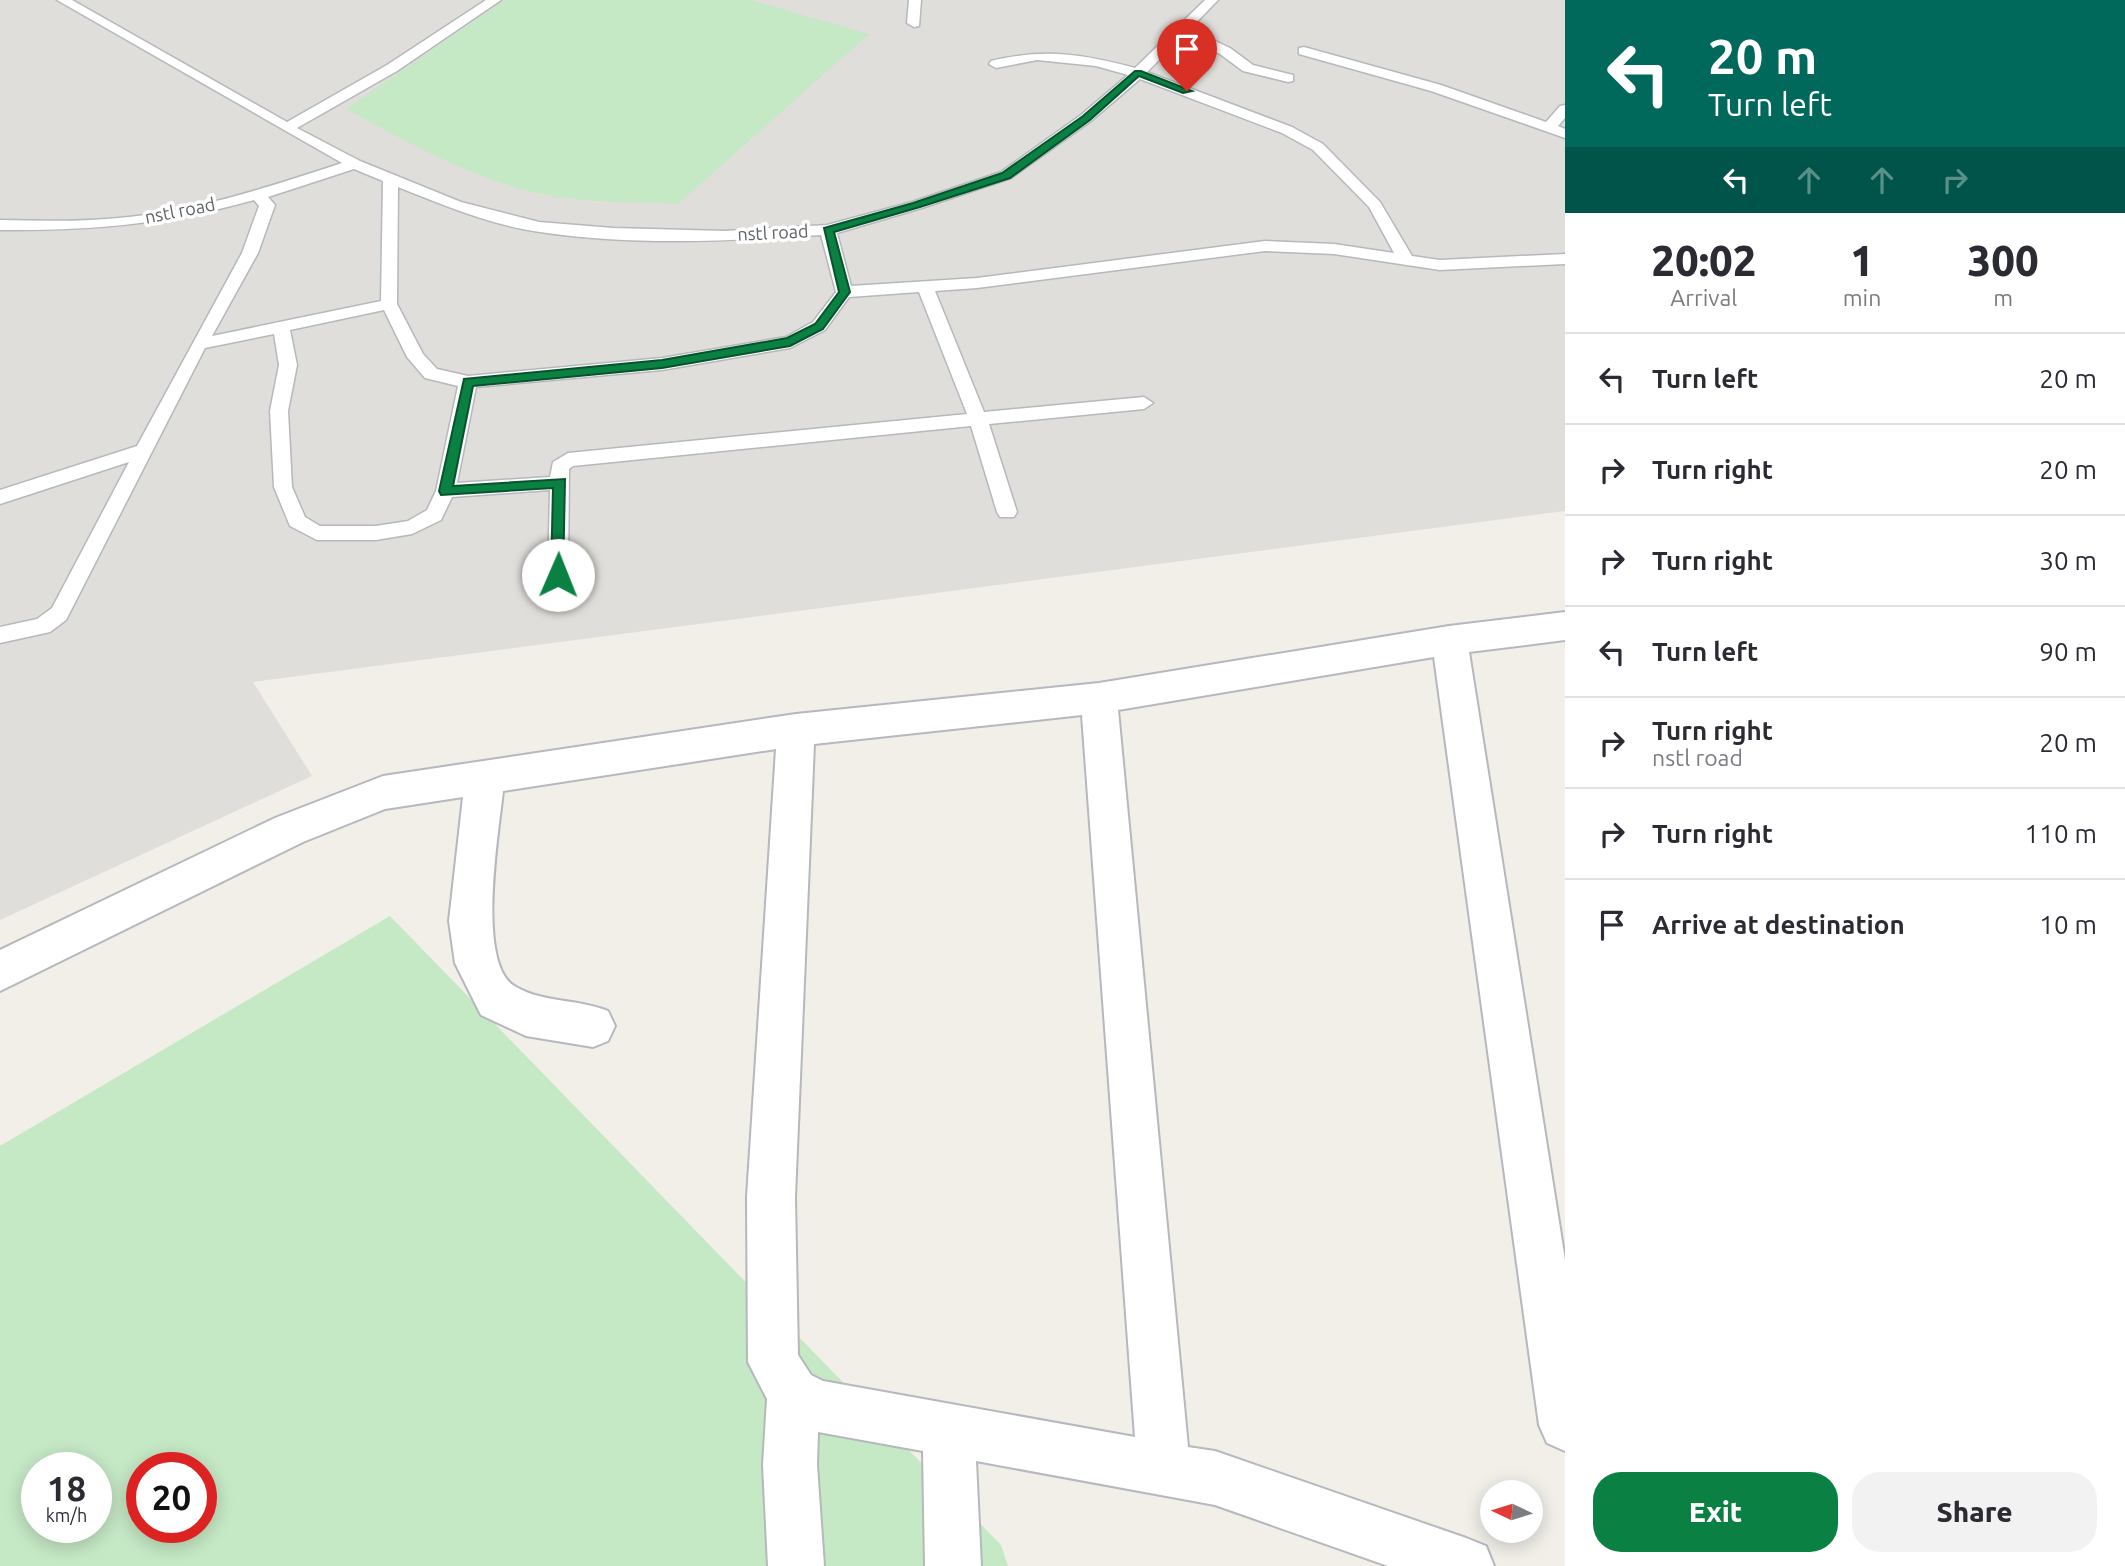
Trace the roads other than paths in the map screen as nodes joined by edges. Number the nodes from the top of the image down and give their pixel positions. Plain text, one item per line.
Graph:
1 (62, 0) edge
2 (495, 0) edge
3 (915, 0) edge
4 (1212, 0) edge
5 (914, 23) dead end
6 (1180, 30) junction
7 (1304, 51) dead end
8 (996, 64) dead end
9 (1138, 73) junction
10 (1288, 78) dead end
11 (1565, 109) edge
12 (288, 127) junction
13 (1548, 128) junction
14 (1565, 134) edge
15 (355, 164) junction
16 (391, 179) junction
17 (258, 195) junction
18 (0, 225) edge
19 (828, 230) junction
20 (1565, 259) edge
21 (1407, 262) junction
22 (925, 287) junction
23 (844, 292) junction
24 (390, 304) junction
25 (281, 327) junction
26 (199, 344) junction
27 (468, 382) junction
28 (1144, 403) dead end
29 (978, 419) junction
30 (144, 450) junction
31 (560, 482) junction
32 (446, 491) junction
33 (0, 497) edge
34 (1007, 512) dead end
35 (558, 575) dead end
36 (1565, 626) edge
37 (0, 635) edge
38 (1449, 640) junction
39 (1099, 698) junction
40 (796, 730) junction
41 (485, 777) junction
42 (0, 971) edge
43 (593, 1026) dead end
44 (793, 1393) junction
45 (1565, 1425) edge
46 (949, 1430) junction
47 (1164, 1470) junction
48 (796, 1566) edge
49 (953, 1566) edge
50 (1466, 1566) edge

1 - 12 lane, nstl road
2 - 12 lane
3 - 5 lane
4 - 6 lane, nstl road
6 - 9 lane, nstl road
6 - 10 lane
7 - 13 lane
8 - 9 lane
9 - 19 lane, nstl road
9 - 21 lane
11 - 13 lane
12 - 15 lane, nstl road
13 - 14 lane
15 - 16 lane, nstl road
15 - 17 lane, nstl road
16 - 19 lane, nstl road
16 - 24 lane
17 - 18 lane, nstl road
17 - 26 lane
19 - 23 lane
20 - 21 lane
21 - 22 lane
22 - 23 lane
22 - 29 lane
23 - 27 lane
24 - 25 lane
24 - 27 lane
25 - 26 lane
25 - 32 lane
26 - 30 lane
27 - 32 lane
28 - 29 lane
29 - 31 lane
29 - 34 lane
30 - 33 lane
30 - 37 lane
31 - 32 lane
31 - 35 lane
36 - 38 street
38 - 39 street
38 - 45 street
39 - 40 street
39 - 47 street
40 - 41 street
40 - 44 street
41 - 42 street
41 - 43 street
44 - 46 street
44 - 48 street
46 - 47 street
46 - 49 street
47 - 50 street

